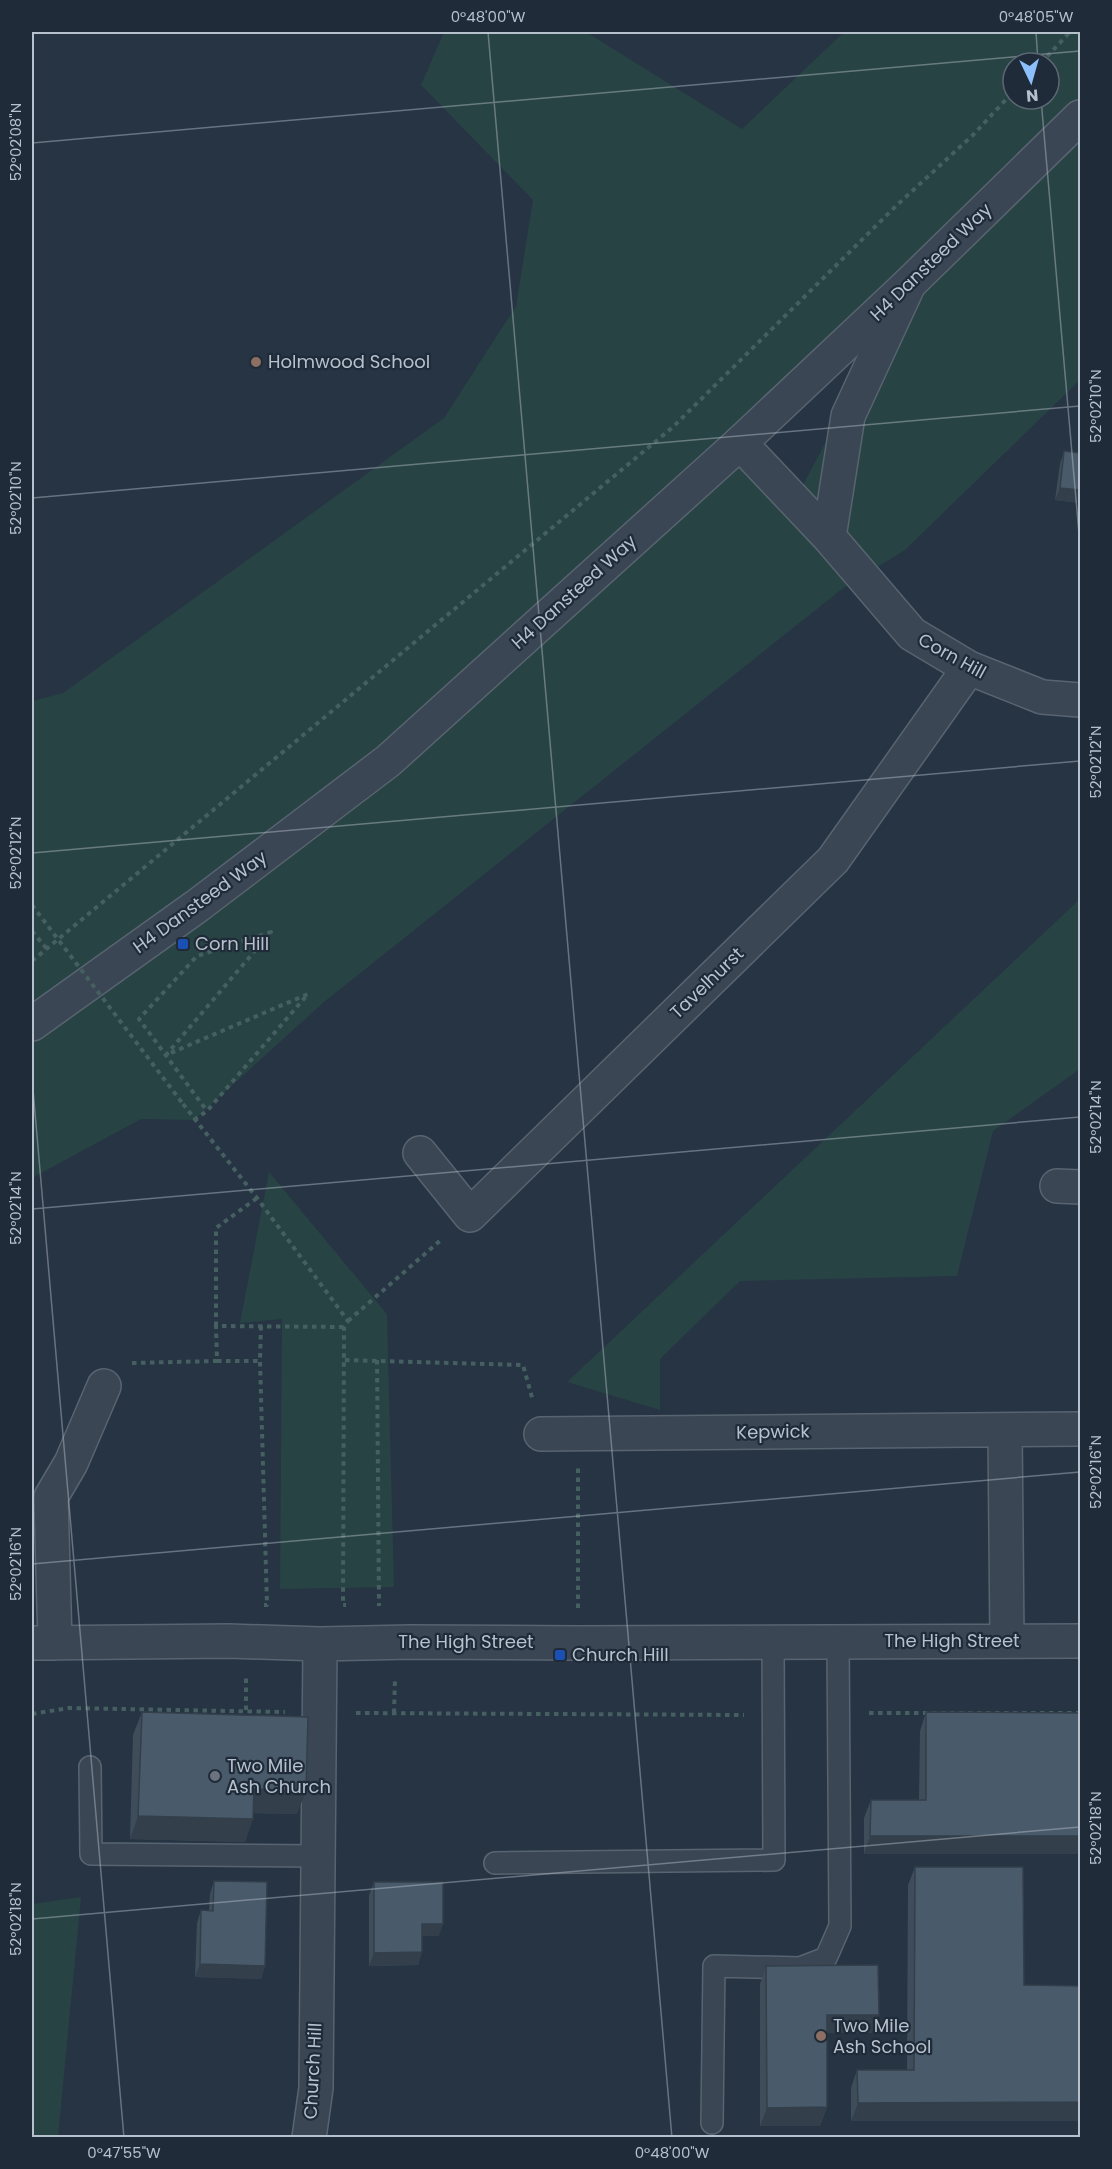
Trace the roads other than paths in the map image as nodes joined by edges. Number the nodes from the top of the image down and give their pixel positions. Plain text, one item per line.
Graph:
1 (1080, 117) edge
2 (909, 284) junction
3 (740, 443) junction
4 (829, 537) junction
5 (969, 669) junction
6 (1080, 700) edge
7 (32, 1024) edge
8 (420, 1153) dead end
9 (104, 1386) road end
10 (1080, 1429) edge
11 (1005, 1430) junction
12 (542, 1434) road end
13 (1007, 1640) junction
14 (838, 1641) junction
15 (1080, 1641) edge
16 (773, 1642) junction
17 (43, 1643) edge
18 (320, 1644) junction
19 (90, 1767) dead end
20 (318, 1856) junction
21 (495, 1863) dead end
22 (712, 2123) dead end
23 (309, 2138) edge

1 - 2 street, H4 Dansteed Way
2 - 3 street, H4 Dansteed Way
2 - 4 street
3 - 4 street, Corn Hill
3 - 7 street, H4 Dansteed Way
4 - 5 street, Corn Hill
5 - 6 street, Corn Hill
5 - 8 street, Tavelhurst
9 - 17 street
10 - 11 street, Kepwick
11 - 12 street, Kepwick
11 - 13 street
13 - 14 street, The High Street
13 - 15 street, The High Street
14 - 16 street, The High Street
14 - 22 lane
16 - 18 street, The High Street
16 - 21 lane
17 - 18 street, The High Street
18 - 20 street, Church Hill
19 - 20 lane
20 - 23 street, Church Hill

